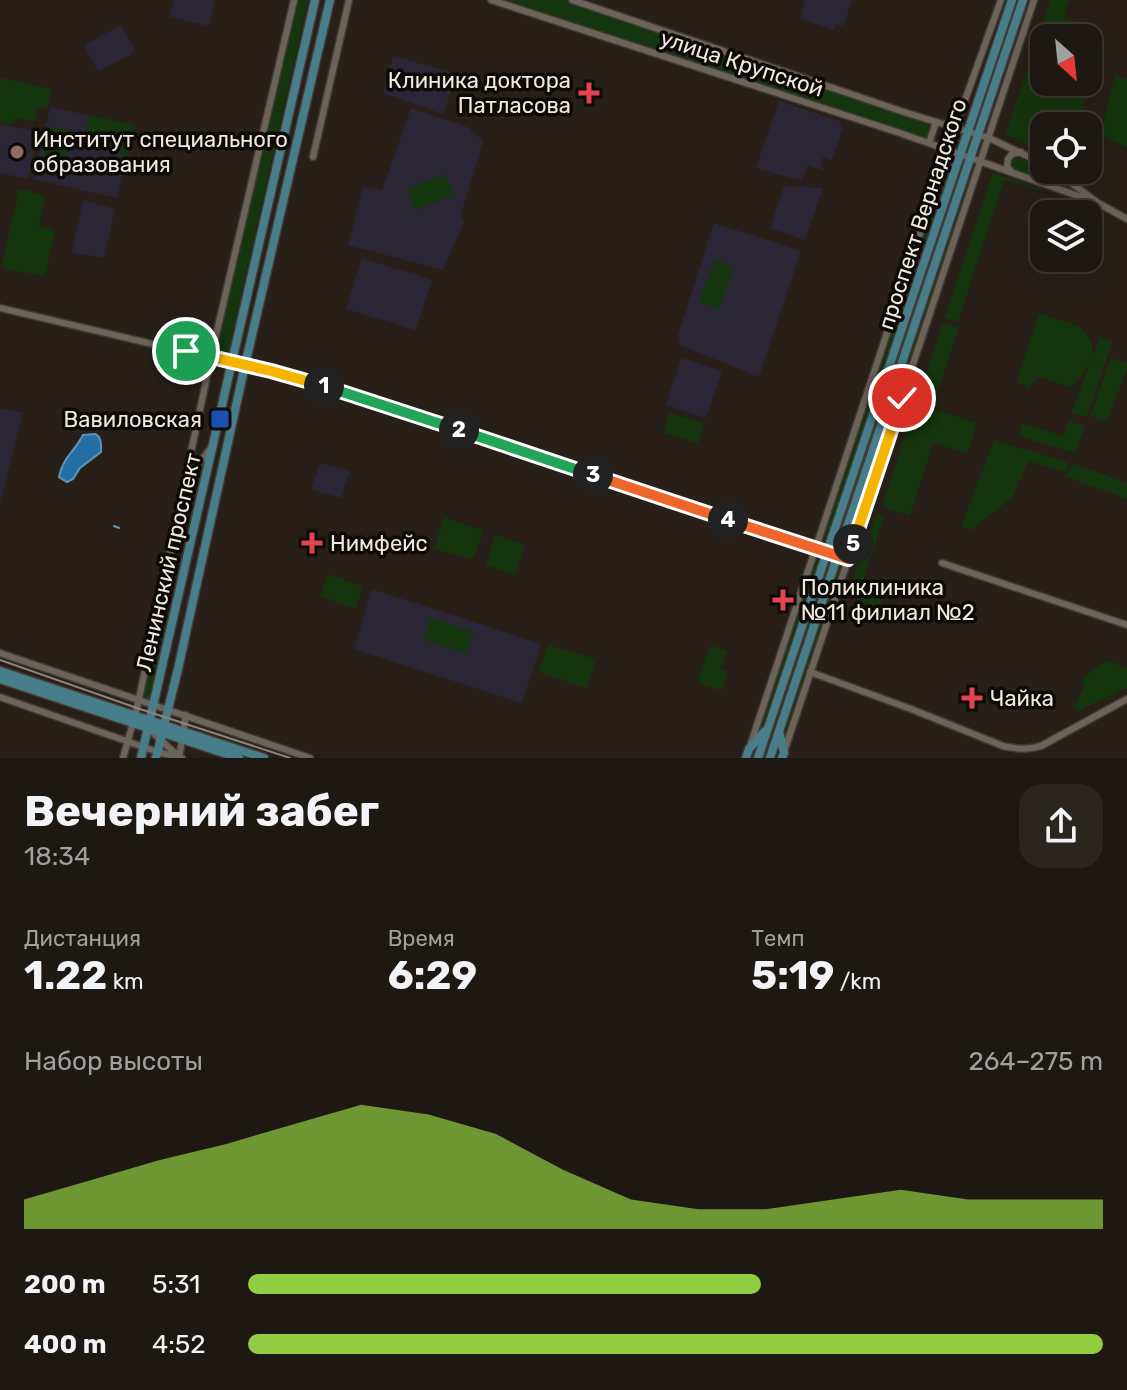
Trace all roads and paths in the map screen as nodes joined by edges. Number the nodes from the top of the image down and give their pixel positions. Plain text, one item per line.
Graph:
1 (294, 0) edge
2 (315, 0) edge
3 (330, 0) edge
4 (349, 0) edge
5 (491, 0) edge
6 (572, 0) edge
7 (1001, 0) edge
8 (1012, 0) edge
9 (1023, 0) edge
10 (1034, 0) edge
11 (936, 122) junction
12 (955, 128) junction
13 (973, 133) junction
14 (989, 138) junction
15 (929, 143) junction
16 (948, 150) junction
17 (1021, 152) junction
18 (965, 156) junction
19 (313, 157) dead end
20 (1030, 157) edge
21 (981, 162) junction
22 (1012, 173) junction
23 (1073, 184) edge
24 (1089, 200) edge
25 (1094, 200) edge
26 (1102, 205) edge
27 (1127, 219) edge
28 (0, 308) edge
29 (211, 357) junction
30 (233, 362) junction
31 (245, 365) junction
32 (903, 394) junction
33 (887, 404) junction
34 (213, 445) junction
35 (185, 481) junction
36 (815, 547) junction
37 (832, 554) junction
38 (848, 559) junction
39 (942, 563) dead end
40 (1127, 625) edge
41 (0, 653) edge
42 (13, 658) junction
43 (810, 672) junction
44 (3, 675) edge
45 (0, 697) edge
46 (1127, 699) edge
47 (138, 700) junction
48 (154, 705) junction
49 (168, 709) junction
50 (186, 715) junction
51 (134, 719) junction
52 (147, 724) junction
53 (769, 727) junction
54 (779, 730) junction
55 (164, 731) junction
56 (182, 735) junction
57 (129, 740) junction
58 (144, 746) junction
59 (747, 753) edge
60 (157, 755) edge
61 (783, 755) edge
62 (123, 758) edge
63 (141, 758) edge
64 (180, 758) edge
65 (239, 758) edge
66 (264, 758) edge
67 (310, 758) edge
68 (758, 758) edge
69 (770, 758) edge

1 - 29 street
2 - 30 main road, Ленинский проспект
3 - 31 main road, Ленинский проспект
4 - 19 street
5 - 15 street, улица Крупской
6 - 11 street, улица Крупской
7 - 12 street
8 - 13 main road, проспект Вернадского
9 - 13 main road, проспект Вернадского
10 - 14 street
11 - 12 street, улица Крупской
11 - 15 street
12 - 13 street, улица Крупской
12 - 16 street
13 - 14 street, улица Крупской
13 - 18 main road, проспект Вернадского
14 - 17 street, улица Крупской
14 - 21 street
15 - 16 street, улица Крупской
16 - 18 street, улица Крупской
16 - 36 street
17 - 20 street, улица Крупской
17 - 22 street
18 - 21 street, улица Крупской
18 - 33 main road, проспект Вернадского
18 - 37 main road, проспект Вернадского
21 - 22 street, улица Крупской
21 - 32 street
22 - 24 street, улица Крупской
23 - 25 street
26 - 27 street
28 - 29 street
29 - 30 street
29 - 35 street
30 - 31 street
30 - 34 main road, Ленинский проспект
31 - 36 street
31 - 49 main road, Ленинский проспект
32 - 33 street
32 - 38 street
33 - 37 main road, проспект Вернадского
34 - 35 street
34 - 48 main road, Ленинский проспект
35 - 47 street
36 - 37 street
36 - 59 street
37 - 38 street
37 - 53 main road, проспект Вернадского
37 - 54 main road, проспект Вернадского
38 - 43 street
39 - 40 street
41 - 42 street
42 - 44 street
42 - 47 street
43 - 46 street
43 - 61 street
44 - 51 main road
45 - 57 street
47 - 48 street
47 - 51 street
48 - 49 street
48 - 52 main road, Ленинский проспект
49 - 50 street
49 - 55 main road, Ленинский проспект
50 - 55 street
50 - 56 street
50 - 67 street
51 - 52 main road
51 - 57 street
52 - 55 main road
52 - 55 street
52 - 57 street
52 - 58 main road, Ленинский проспект
53 - 59 main road
53 - 68 main road, проспект Вернадского
54 - 61 main road
54 - 69 main road, проспект Вернадского
55 - 56 main road
55 - 60 main road, Ленинский проспект
55 - 64 street
56 - 64 street
56 - 65 main road
56 - 66 main road
57 - 58 street
57 - 62 street
58 - 60 street
58 - 63 main road, Ленинский проспект
60 - 64 street

